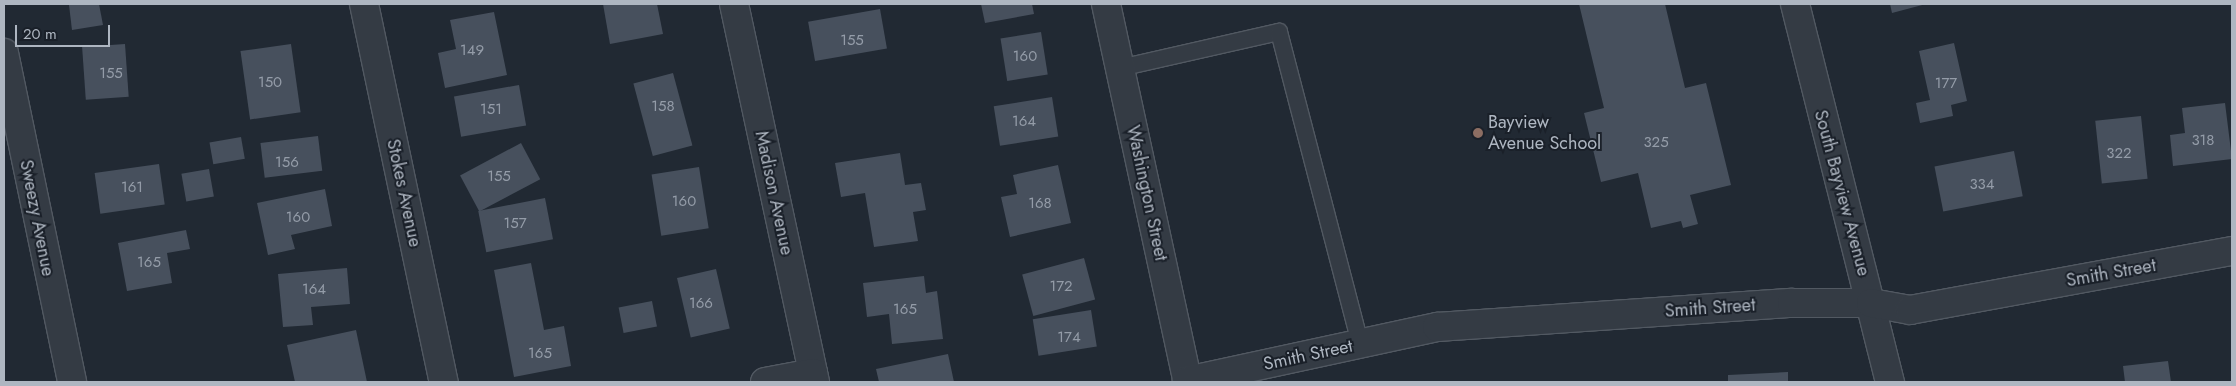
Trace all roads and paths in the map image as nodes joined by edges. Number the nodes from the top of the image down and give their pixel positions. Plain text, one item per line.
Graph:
1 (364, 4) edge
2 (734, 4) edge
3 (1106, 4) edge
4 (1795, 4) edge
5 (4, 53) edge
6 (1120, 68) junction
7 (2232, 251) edge
8 (1871, 303) junction
9 (1360, 343) junction
10 (814, 377) edge
11 (72, 382) edge
12 (444, 382) edge
13 (765, 382) edge
14 (1188, 382) edge
15 (1890, 382) edge

1 - 12 street, Stokes Avenue
2 - 10 street, Madison Avenue
3 - 6 street, Washington Street
4 - 8 street, South Bayview Avenue
5 - 11 street, Sweezy Avenue
6 - 9 lane
6 - 14 street, Washington Street
7 - 8 street, Smith Street
8 - 9 street, Smith Street
8 - 15 street, South Bayview Avenue
9 - 14 street, Smith Street
10 - 13 street

